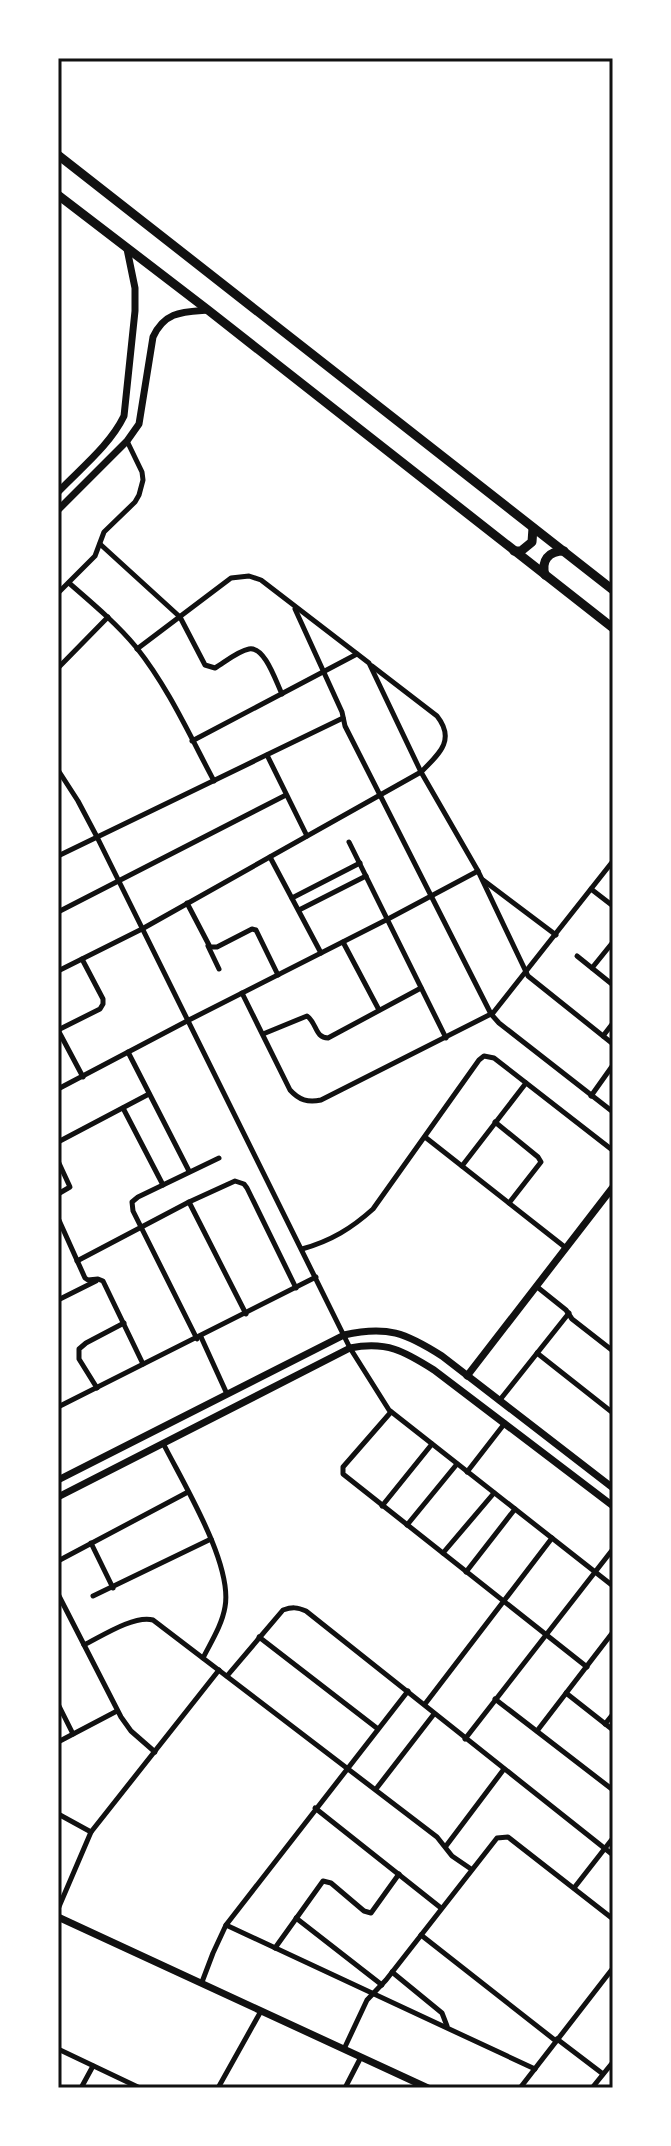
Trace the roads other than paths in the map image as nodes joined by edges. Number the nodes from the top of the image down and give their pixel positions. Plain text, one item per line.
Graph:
1 (58, 155) edge
2 (58, 195) edge
3 (126, 247) junction
4 (208, 310) junction
5 (127, 441) junction
6 (58, 492) edge
7 (58, 510) edge
8 (533, 528) junction
9 (100, 544) junction
10 (514, 551) junction
11 (564, 551) junction
12 (545, 575) junction
13 (69, 583) junction
14 (613, 590) edge
15 (58, 593) edge
16 (293, 605) junction
17 (108, 617) junction
18 (180, 617) junction
19 (613, 628) edge
20 (137, 649) junction
21 (357, 654) junction
22 (369, 663) junction
23 (58, 668) edge
24 (324, 672) junction
25 (282, 694) junction
26 (343, 718) junction
27 (192, 741) junction
28 (267, 755) junction
29 (58, 770) edge
30 (421, 772) junction
31 (214, 781) junction
32 (286, 795) junction
33 (380, 796) junction
34 (307, 836) junction
35 (97, 837) junction
36 (349, 842) dead end
37 (58, 856) edge
38 (270, 857) junction
39 (613, 861) edge
40 (360, 863) junction
41 (478, 871) junction
42 (366, 876) junction
43 (482, 879) junction
44 (119, 881) junction
45 (591, 889) junction
46 (432, 897) junction
47 (292, 898) junction
48 (187, 902) junction
49 (613, 906) edge
50 (299, 910) junction
51 (58, 912) edge
52 (388, 919) junction
53 (142, 929) junction
54 (556, 935) junction
55 (343, 942) junction
56 (613, 942) edge
57 (207, 945) junction
58 (321, 953) junction
59 (577, 956) dead end
60 (82, 959) junction
61 (592, 968) junction
62 (219, 969) dead end
63 (58, 971) edge
64 (526, 972) junction
65 (278, 975) junction
66 (613, 985) edge
67 (421, 988) junction
68 (242, 993) junction
69 (379, 1010) junction
70 (491, 1014) junction
71 (189, 1020) junction
72 (613, 1023) edge
73 (58, 1030) edge
74 (263, 1034) junction
75 (603, 1036) junction
76 (446, 1038) junction
77 (613, 1044) edge
78 (128, 1052) junction
79 (613, 1065) edge
80 (83, 1077) junction
81 (526, 1083) junction
82 (58, 1089) edge
83 (149, 1094) junction
84 (591, 1096) junction
85 (123, 1108) junction
86 (613, 1112) edge
87 (495, 1122) junction
88 (425, 1137) junction
89 (58, 1142) edge
90 (611, 1149) edge
91 (219, 1158) dead end
92 (58, 1161) edge
93 (462, 1166) junction
94 (189, 1171) junction
95 (163, 1185) junction
96 (613, 1187) edge
97 (58, 1194) edge
98 (189, 1202) junction
99 (509, 1203) junction
100 (58, 1218) edge
101 (141, 1227) junction
102 (566, 1248) junction
103 (302, 1249) junction
104 (77, 1261) junction
105 (316, 1277) junction
106 (100, 1279) junction
107 (536, 1286) junction
108 (296, 1288) junction
109 (58, 1300) edge
110 (569, 1313) junction
111 (246, 1314) junction
112 (124, 1323) junction
113 (344, 1335) junction
114 (199, 1338) junction
115 (350, 1348) junction
116 (613, 1351) edge
117 (537, 1353) junction
118 (143, 1364) junction
119 (467, 1376) junction
120 (97, 1388) junction
121 (227, 1394) junction
122 (499, 1401) junction
123 (58, 1407) edge
124 (391, 1412) junction
125 (613, 1413) edge
126 (505, 1423) junction
127 (163, 1443) junction
128 (432, 1444) junction
129 (457, 1464) junction
130 (467, 1472) junction
131 (58, 1480) edge
132 (613, 1488) edge
133 (188, 1492) junction
134 (494, 1493) junction
135 (58, 1497) edge
136 (382, 1506) junction
137 (613, 1506) edge
138 (515, 1509) junction
139 (407, 1525) junction
140 (552, 1538) junction
141 (211, 1539) junction
142 (91, 1543) junction
143 (613, 1549) edge
144 (443, 1553) junction
145 (58, 1561) edge
146 (466, 1572) junction
147 (596, 1572) junction
148 (613, 1586) edge
149 (113, 1588) junction
150 (58, 1594) edge
151 (93, 1596) dead end
152 (503, 1602) junction
153 (613, 1632) edge
154 (546, 1634) junction
155 (259, 1637) junction
156 (84, 1645) junction
157 (203, 1658) junction
158 (587, 1667) junction
159 (219, 1670) junction
160 (227, 1676) junction
161 (408, 1690) junction
162 (566, 1693) junction
163 (495, 1699) junction
164 (58, 1704) edge
165 (425, 1704) junction
166 (118, 1710) junction
167 (434, 1714) junction
168 (613, 1714) edge
169 (605, 1724) junction
170 (378, 1729) junction
171 (613, 1730) edge
172 (537, 1731) junction
173 (73, 1734) junction
174 (465, 1739) junction
175 (58, 1742) edge
176 (155, 1752) junction
177 (348, 1768) junction
178 (504, 1769) junction
179 (376, 1789) junction
180 (613, 1790) edge
181 (315, 1808) junction
182 (60, 1815) dead end
183 (91, 1832) junction
184 (613, 1838) edge
185 (446, 1846) junction
186 (605, 1849) junction
187 (613, 1855) edge
188 (471, 1869) junction
189 (399, 1874) junction
190 (574, 1888) junction
191 (441, 1908) junction
192 (58, 1909) edge
193 (58, 1917) edge
194 (296, 1918) junction
195 (613, 1919) edge
196 (226, 1925) junction
197 (421, 1935) junction
198 (275, 1948) junction
199 (613, 1968) edge
200 (392, 1972) junction
201 (202, 1982) junction
202 (382, 1985) junction
203 (372, 1993) junction
204 (261, 2010) junction
205 (447, 2027) junction
206 (557, 2040) junction
207 (58, 2049) edge
208 (344, 2049) junction
209 (361, 2057) junction
210 (613, 2062) edge
211 (93, 2066) junction
212 (535, 2069) junction
213 (603, 2074) junction
214 (81, 2088) edge
215 (140, 2088) edge
216 (218, 2088) edge
217 (345, 2088) edge
218 (428, 2088) edge
219 (520, 2088) edge
220 (592, 2088) edge

1 - 8 highway
2 - 3 highway
3 - 4 highway
3 - 6 street
4 - 5 street
4 - 10 highway
5 - 7 street
5 - 9 street
8 - 10 highway
8 - 11 highway
9 - 13 street
9 - 18 street
10 - 12 highway
11 - 12 highway
11 - 14 highway
12 - 19 highway
13 - 15 street
13 - 17 street
16 - 18 street
16 - 21 street
16 - 24 street
17 - 20 street
17 - 23 street
18 - 20 street
18 - 25 street
20 - 27 street
21 - 22 street
21 - 24 street
22 - 30 street
22 - 30 street
24 - 25 street
24 - 26 street
25 - 27 street
26 - 28 street
26 - 33 street
27 - 31 street
28 - 31 street
28 - 32 street
29 - 35 street
30 - 33 street
30 - 41 street
31 - 35 street
32 - 34 street
32 - 44 street
33 - 34 street
33 - 46 street
34 - 38 street
35 - 37 street
35 - 44 street
36 - 40 street
38 - 47 street
38 - 48 street
39 - 45 street
40 - 42 street
40 - 47 street
41 - 43 street
41 - 46 street
42 - 50 street
42 - 52 street
43 - 54 street
43 - 64 street
44 - 51 street
44 - 53 street
45 - 49 street
45 - 54 street
46 - 52 street
46 - 70 street
47 - 50 street
48 - 53 street
48 - 57 street
50 - 58 street
52 - 55 street
52 - 67 street
53 - 60 street
53 - 71 street
54 - 64 street
55 - 58 street
55 - 69 street
56 - 61 street
57 - 62 street
57 - 65 street
58 - 65 street
59 - 61 street
60 - 63 street
60 - 73 street
61 - 66 street
64 - 70 street
64 - 75 street
65 - 68 street
67 - 69 street
67 - 76 street
68 - 71 street
68 - 74 street
69 - 74 street
70 - 76 street
70 - 84 street
71 - 78 street
71 - 103 street
72 - 75 street
73 - 80 street
74 - 76 street
75 - 77 street
78 - 80 street
78 - 83 street
79 - 84 street
80 - 82 street
81 - 87 street
81 - 88 street
81 - 90 street
83 - 85 street
83 - 94 street
84 - 86 street
85 - 89 street
85 - 95 street
87 - 93 street
87 - 99 street
88 - 93 street
88 - 103 street
91 - 94 street
92 - 97 street
93 - 99 street
94 - 95 street
95 - 101 street
96 - 102 street
98 - 101 street
98 - 108 street
98 - 111 street
99 - 102 street
100 - 104 street
101 - 104 street
101 - 114 street
102 - 107 street
103 - 105 street
104 - 106 street
105 - 108 street
105 - 113 street
106 - 109 street
106 - 112 street
107 - 110 street
107 - 119 street
108 - 111 street
110 - 116 street
110 - 117 street
111 - 114 street
112 - 118 street
112 - 120 street
113 - 115 street
113 - 119 street
113 - 121 street
114 - 118 street
114 - 121 street
115 - 124 street
115 - 126 street
115 - 127 street
117 - 122 street
117 - 125 street
118 - 120 street
119 - 122 street
120 - 123 street
121 - 131 street
122 - 132 street
124 - 128 street
124 - 136 street
126 - 130 street
126 - 137 street
127 - 133 street
127 - 135 street
128 - 129 street
128 - 136 street
129 - 130 street
129 - 139 street
130 - 134 street
133 - 141 street
133 - 142 street
134 - 138 street
134 - 144 street
136 - 139 street
138 - 140 street
138 - 146 street
139 - 144 street
140 - 147 street
140 - 152 street
141 - 149 street
141 - 157 street
142 - 145 street
142 - 149 street
143 - 147 street
144 - 146 street
146 - 152 street
147 - 148 street
147 - 154 street
149 - 151 street
150 - 156 street
152 - 154 street
152 - 165 street
153 - 158 street
154 - 158 street
154 - 163 street
155 - 160 street
155 - 161 street
155 - 170 street
156 - 157 street
156 - 166 street
157 - 159 street
158 - 162 street
159 - 160 street
159 - 176 street
160 - 177 street
161 - 165 street
161 - 170 street
162 - 169 street
162 - 172 street
163 - 172 street
163 - 174 street
164 - 173 street
165 - 167 street
166 - 173 street
166 - 176 street
167 - 174 street
167 - 179 street
168 - 169 street
169 - 171 street
170 - 177 street
172 - 180 street
173 - 175 street
174 - 178 street
176 - 183 street
177 - 179 street
177 - 181 street
178 - 185 street
178 - 186 street
179 - 185 street
181 - 189 street
181 - 196 street
182 - 183 street
183 - 192 street
184 - 186 street
185 - 188 street
186 - 187 street
186 - 190 street
188 - 190 street
188 - 191 street
189 - 191 street
189 - 194 street
190 - 195 street
191 - 197 street
193 - 201 street
194 - 198 street
194 - 202 street
196 - 198 street
196 - 201 street
197 - 200 street
197 - 206 street
198 - 203 street
199 - 206 street
200 - 202 street
200 - 205 street
201 - 204 street
202 - 203 street
203 - 205 street
203 - 208 street
204 - 208 street
204 - 216 street
205 - 212 street
206 - 212 street
206 - 213 street
207 - 211 street
208 - 209 street
209 - 217 street
209 - 218 street
210 - 213 street
211 - 214 street
211 - 215 street
212 - 219 street
213 - 220 street

